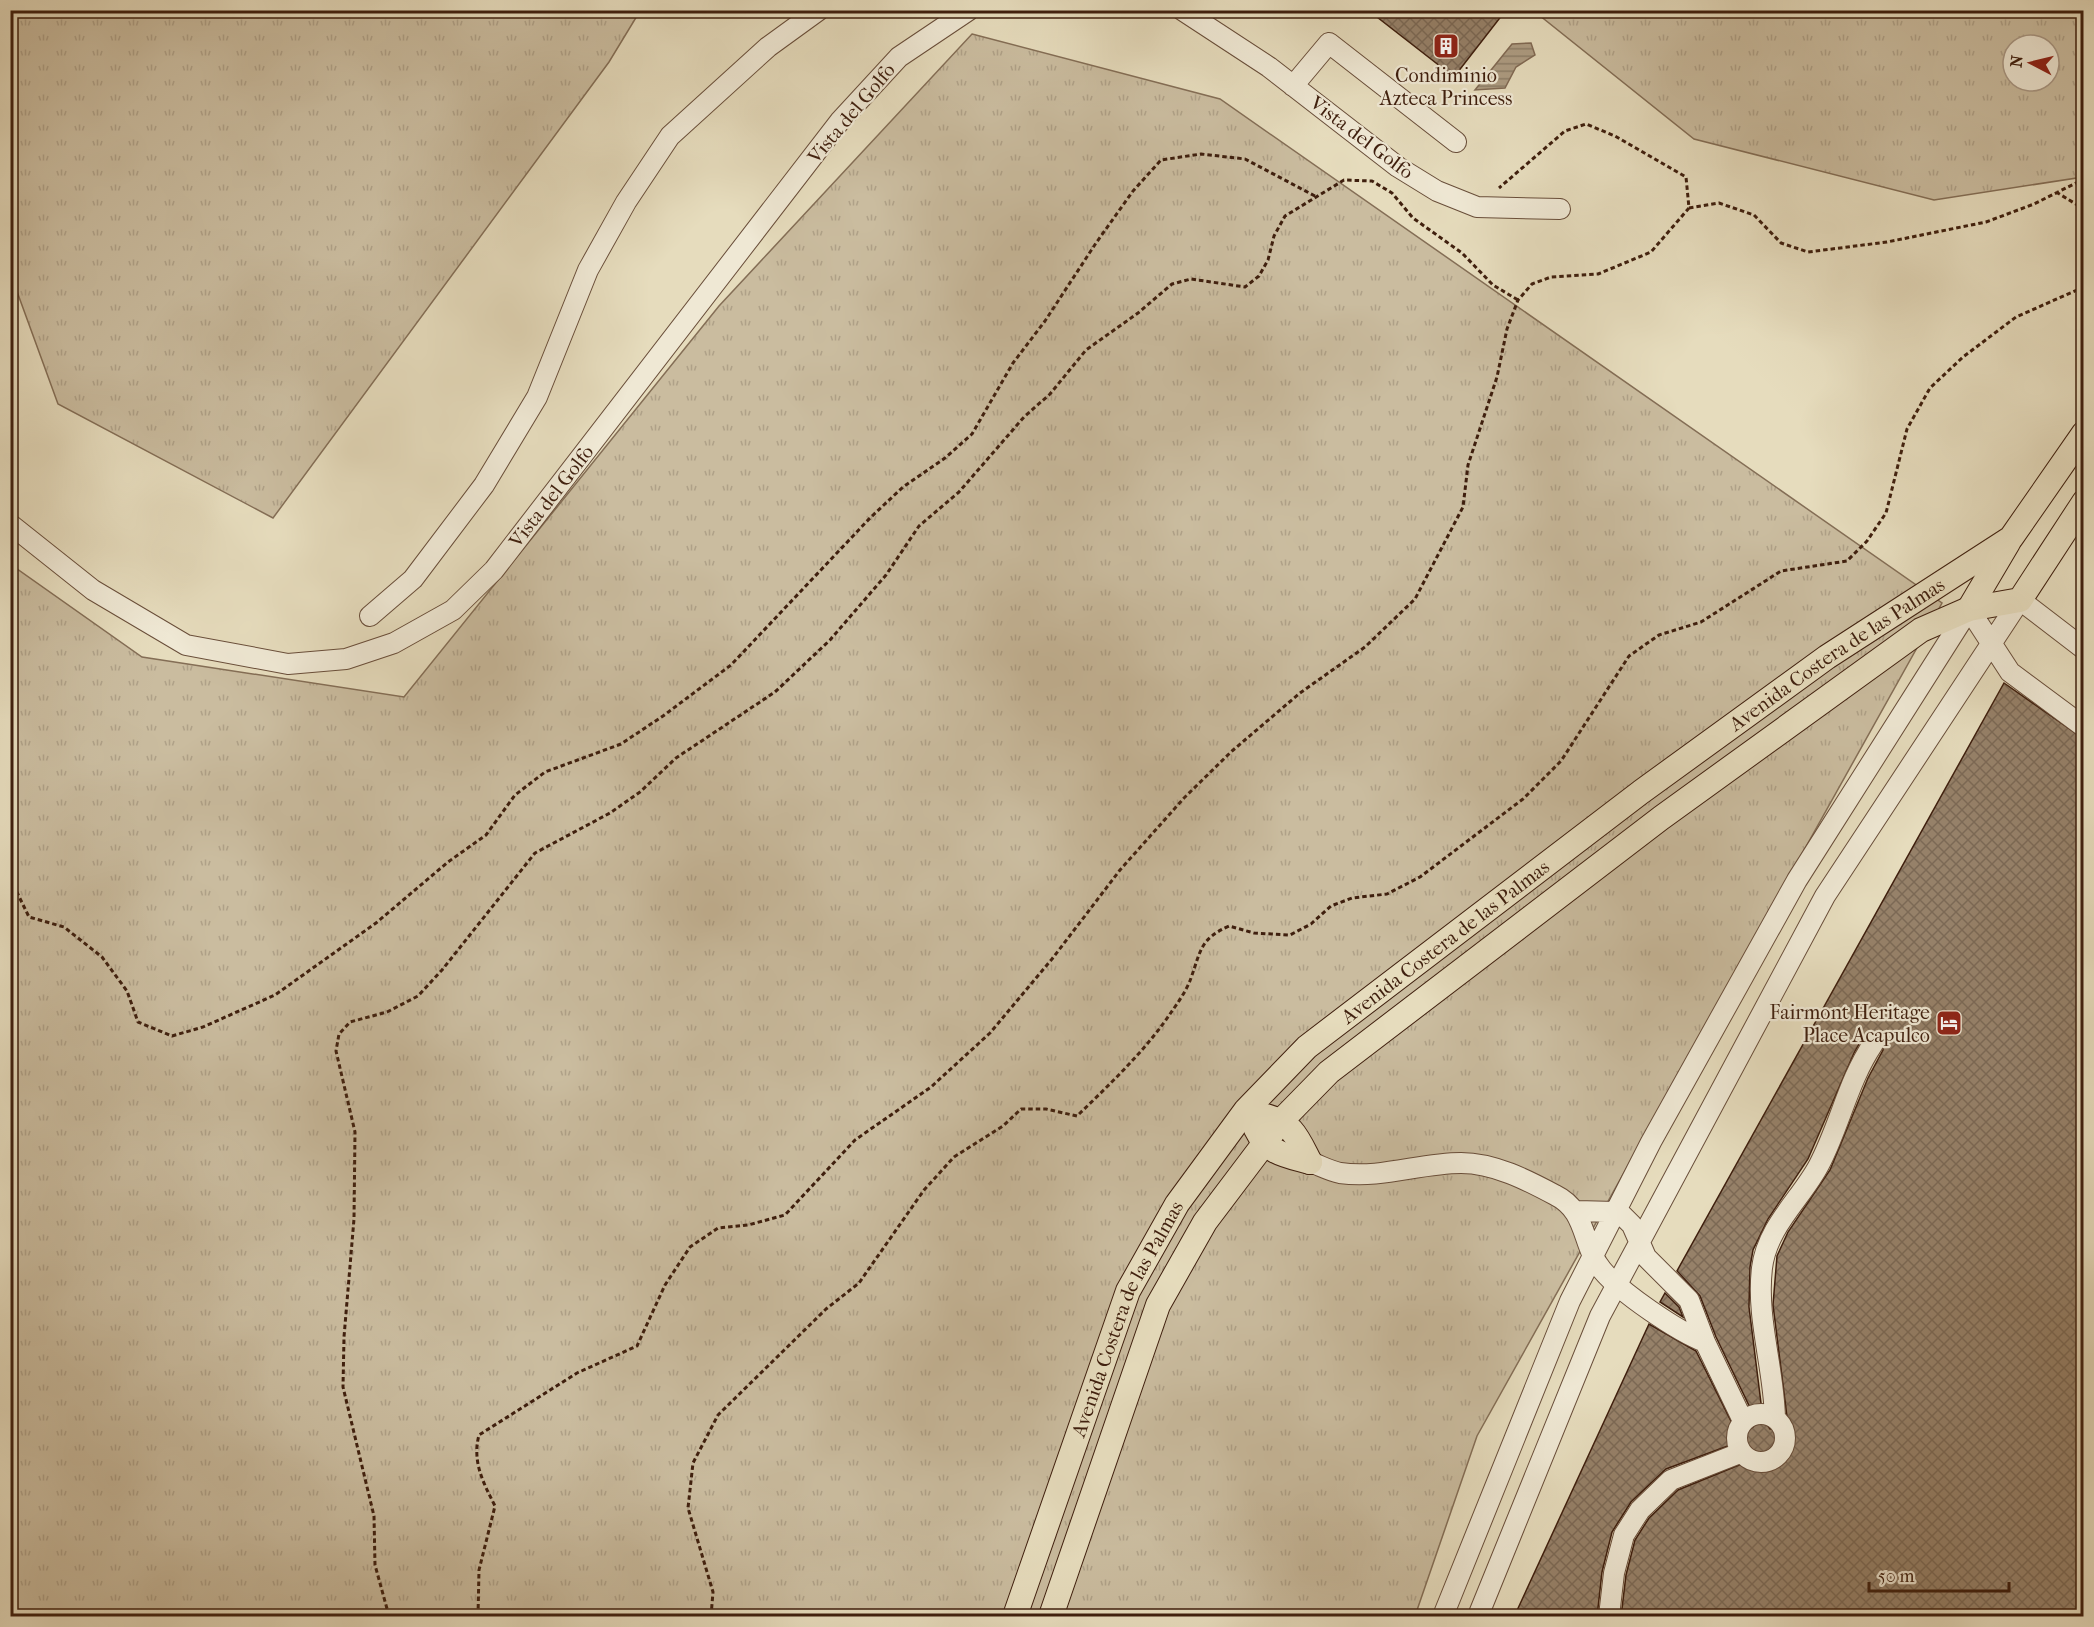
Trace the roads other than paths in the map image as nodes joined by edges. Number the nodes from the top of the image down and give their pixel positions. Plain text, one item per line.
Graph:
1 (819, 10) edge
2 (969, 10) edge
3 (1182, 10) edge
4 (1293, 86) junction
5 (1456, 142) dead end
6 (1560, 209) dead end
7 (2084, 433) edge
8 (2084, 502) edge
9 (10, 524) edge
10 (2011, 538) junction
11 (2020, 600) junction
12 (1969, 609) junction
13 (370, 615) dead end
14 (1993, 642) junction
15 (2084, 648) edge
16 (2084, 727) edge
17 (1873, 1044) dead end
18 (1246, 1110) junction
19 (1282, 1120) junction
20 (1263, 1143) junction
21 (1310, 1162) junction
22 (1577, 1211) junction
23 (1615, 1212) junction
24 (1640, 1243) junction
25 (1593, 1256) junction
26 (1672, 1284) junction
27 (1617, 1285) junction
28 (1655, 1311) junction
29 (1705, 1342) junction
30 (1775, 1418) junction
31 (1743, 1420) junction
32 (1740, 1453) junction
33 (1462, 1565) junction
34 (1494, 1576) junction
35 (1015, 1617) edge
36 (1051, 1617) edge
37 (1443, 1617) edge
38 (1478, 1617) edge
39 (1610, 1617) edge

1 - 13 street
2 - 9 street, Vista del Golfo
3 - 4 street, Vista del Golfo
4 - 5 street
4 - 6 street, Vista del Golfo
7 - 10 main road, Avenida Costera de las Palmas
8 - 11 main road
10 - 12 main road
10 - 18 main road, Avenida Costera de las Palmas
11 - 12 main road, Avenida Costera de las Palmas
11 - 14 street
11 - 15 street
12 - 14 street
12 - 19 main road, Avenida Costera de las Palmas
12 - 23 street, Avenida Costera de las Palmas
14 - 16 street
14 - 24 street
17 - 30 street
18 - 19 main road
18 - 20 main road
18 - 35 main road, Avenida Costera de las Palmas
19 - 20 main road, Avenida Costera de las Palmas
19 - 21 main road
20 - 21 main road
20 - 36 main road, Avenida Costera de las Palmas
21 - 22 street
22 - 23 street
22 - 25 street
23 - 24 street
23 - 25 street, Avenida Costera de las Palmas
24 - 26 street
24 - 27 street
25 - 27 street
25 - 33 street, Avenida Costera de las Palmas
26 - 28 street
26 - 29 street
27 - 28 street
27 - 34 street
28 - 29 street
29 - 31 street
30 - 31 street
30 - 32 street
31 - 32 street
32 - 39 street
33 - 34 street
33 - 37 street, Avenida Costera de las Palmas
34 - 38 street

